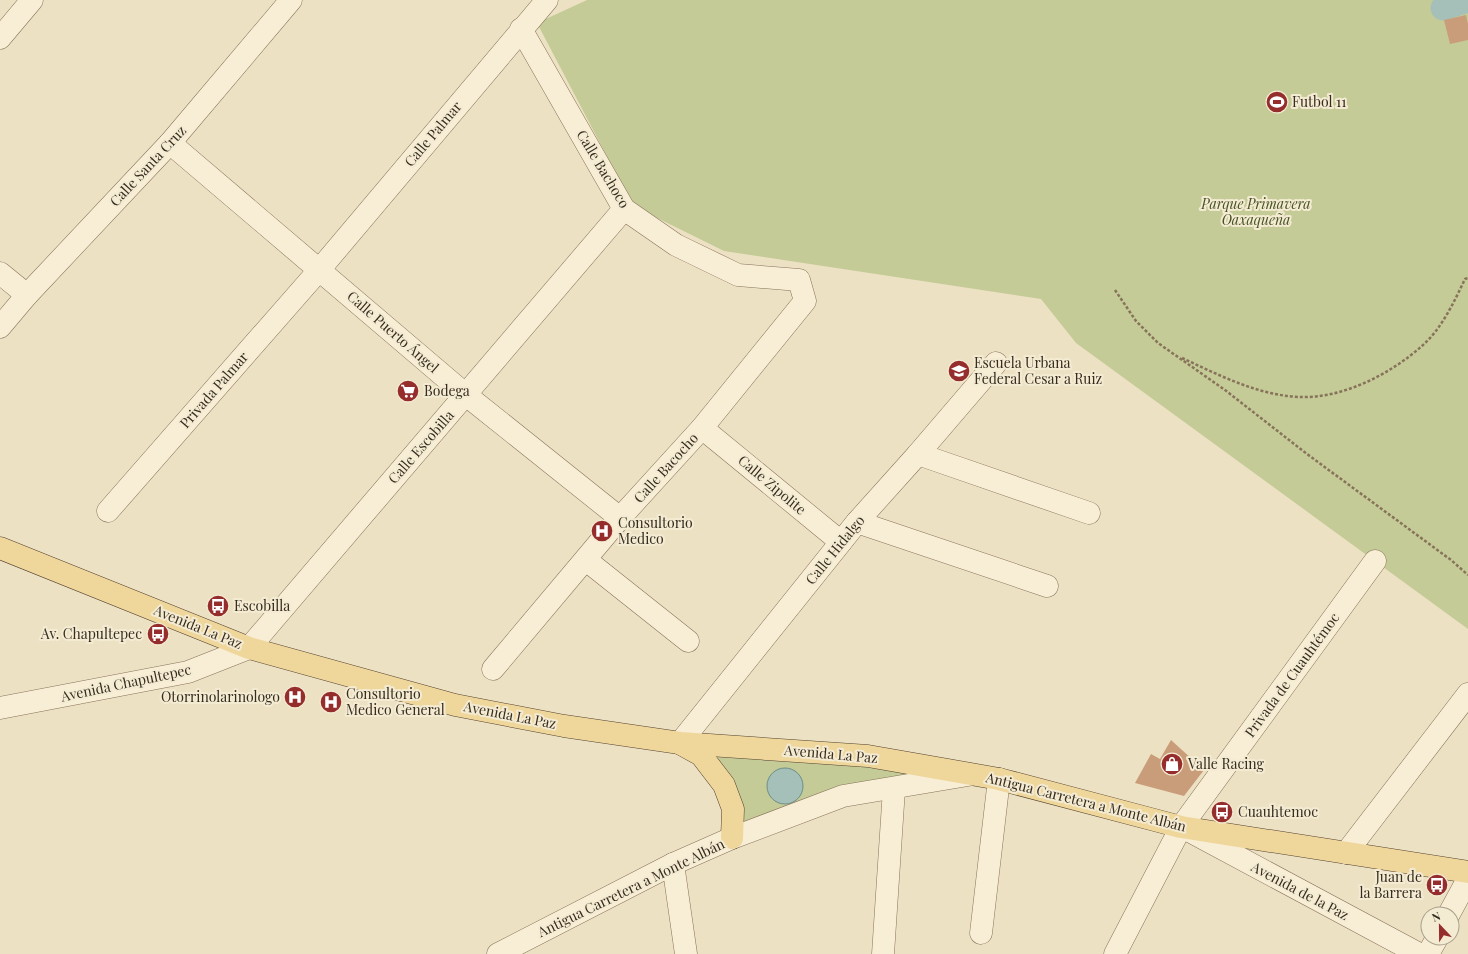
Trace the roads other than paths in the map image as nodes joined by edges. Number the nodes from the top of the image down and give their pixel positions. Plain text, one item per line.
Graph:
1 (32, 0) edge
2 (291, 0) edge
3 (547, 0) edge
4 (521, 29) junction
5 (0, 38) edge
6 (170, 143) junction
7 (624, 209) junction
8 (320, 269) junction
9 (0, 273) edge
10 (27, 295) junction
11 (805, 301) joint
12 (0, 327) edge
13 (996, 363) dead end
14 (466, 395) junction
15 (702, 428) junction
16 (918, 454) junction
17 (108, 511) dead end
18 (1089, 513) dead end
19 (620, 518) junction
20 (856, 522) junction
21 (841, 542) junction
22 (0, 548) edge
23 (586, 560) junction
24 (1374, 561) dead end
25 (1047, 586) dead end
26 (688, 641) dead end
27 (249, 648) junction
28 (493, 669) dead end
29 (1468, 694) edge
30 (0, 708) edge
31 (680, 743) junction
32 (971, 774) junction
33 (999, 778) junction
34 (894, 789) junction
35 (1181, 827) junction
36 (732, 838) junction
37 (1346, 853) junction
38 (673, 864) junction
39 (1468, 872) edge
40 (1468, 879) edge
41 (1453, 906) edge
42 (981, 933) dead end
43 (498, 954) edge
44 (686, 954) edge
45 (882, 954) edge
46 (1115, 954) edge
47 (1419, 954) edge

1 - 5 street
2 - 6 street, Calle Santa Cruz
3 - 4 street, Calle Palmar
4 - 7 street, Calle Bachoco
4 - 8 street, Calle Palmar
6 - 8 street, Calle Puerto Ángel
6 - 10 street, Calle Santa Cruz
7 - 11 street, Calle Bachoco
7 - 14 street, Calle Escobilla
8 - 14 street, Calle Puerto Ángel
8 - 17 street, Privada Palmar
9 - 10 street
10 - 12 street, Calle Santa Cruz
11 - 15 street, Calle Bacocho
13 - 16 street, Calle Hidalgo
14 - 19 street, Calle Puerto Ángel
14 - 27 street, Calle Escobilla
15 - 19 street, Calle Bacocho
15 - 21 street, Calle Zipolite
16 - 18 street
16 - 20 street, Calle Hidalgo
19 - 23 street, Calle Bacocho
20 - 21 street, Calle Hidalgo
20 - 25 street
21 - 31 street, Calle Hidalgo
22 - 27 main road, Avenida La Paz
23 - 26 street
23 - 28 street, Calle Bacocho
24 - 35 street, Privada de Cuauhtémoc
27 - 30 street, Avenida Chapultepec
27 - 31 main road, Avenida La Paz
29 - 37 street
31 - 32 main road, Avenida La Paz
31 - 36 main road
32 - 33 main road, Antigua Carretera a Monte Albán
32 - 34 street, Antigua Carretera a Monte Albán
33 - 35 main road, Antigua Carretera a Monte Albán
33 - 42 street
34 - 36 street, Antigua Carretera a Monte Albán
34 - 45 street
35 - 37 main road, Antigua Carretera a Monte Albán
35 - 46 street, Privada de Cuauhtémoc
35 - 47 street, Avenida de la Paz
36 - 38 street, Antigua Carretera a Monte Albán
37 - 39 main road, Antigua Carretera a Monte Albán
38 - 43 street, Antigua Carretera a Monte Albán
38 - 44 street
40 - 41 street

